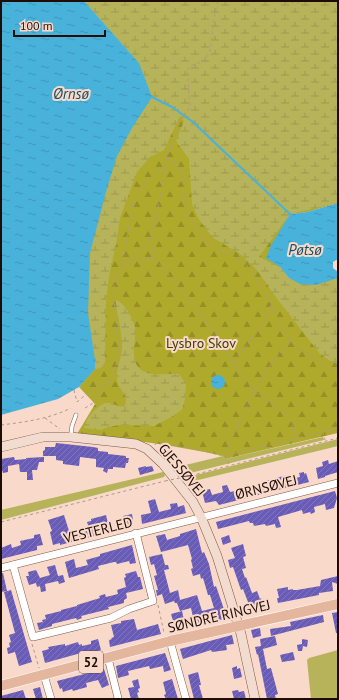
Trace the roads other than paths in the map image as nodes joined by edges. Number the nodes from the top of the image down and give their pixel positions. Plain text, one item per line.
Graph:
1 (76, 415) dead end
2 (67, 437) junction
3 (1, 447) edge
4 (338, 483) edge
5 (201, 517) junction
6 (136, 533) junction
7 (13, 565) junction
8 (1, 568) edge
9 (338, 604) edge
10 (238, 626) junction
11 (170, 641) junction
12 (108, 658) junction
13 (44, 675) junction
14 (1, 686) edge
15 (118, 698) edge
16 (51, 699) edge
17 (186, 699) edge
18 (255, 699) edge

1 - 2 lane
2 - 3 street, GJESSØVEJ
2 - 5 street, GJESSØVEJ
4 - 5 street, ØRNSØVEJ
5 - 6 street, VESTERLED
5 - 10 street, GJESSØVEJ
6 - 7 street, VESTERLED
6 - 7 street
7 - 8 street, VESTERLED
9 - 10 main road, SØNDRE RINGVEJ / 52
10 - 11 main road, SØNDRE RINGVEJ / 52
10 - 18 street, GJESSØVEJ
11 - 12 main road, SØNDRE RINGVEJ / 52
11 - 17 street
12 - 13 main road, SØNDRE RINGVEJ / 52
12 - 15 street
13 - 14 main road, SØNDRE RINGVEJ / 52
13 - 16 street

